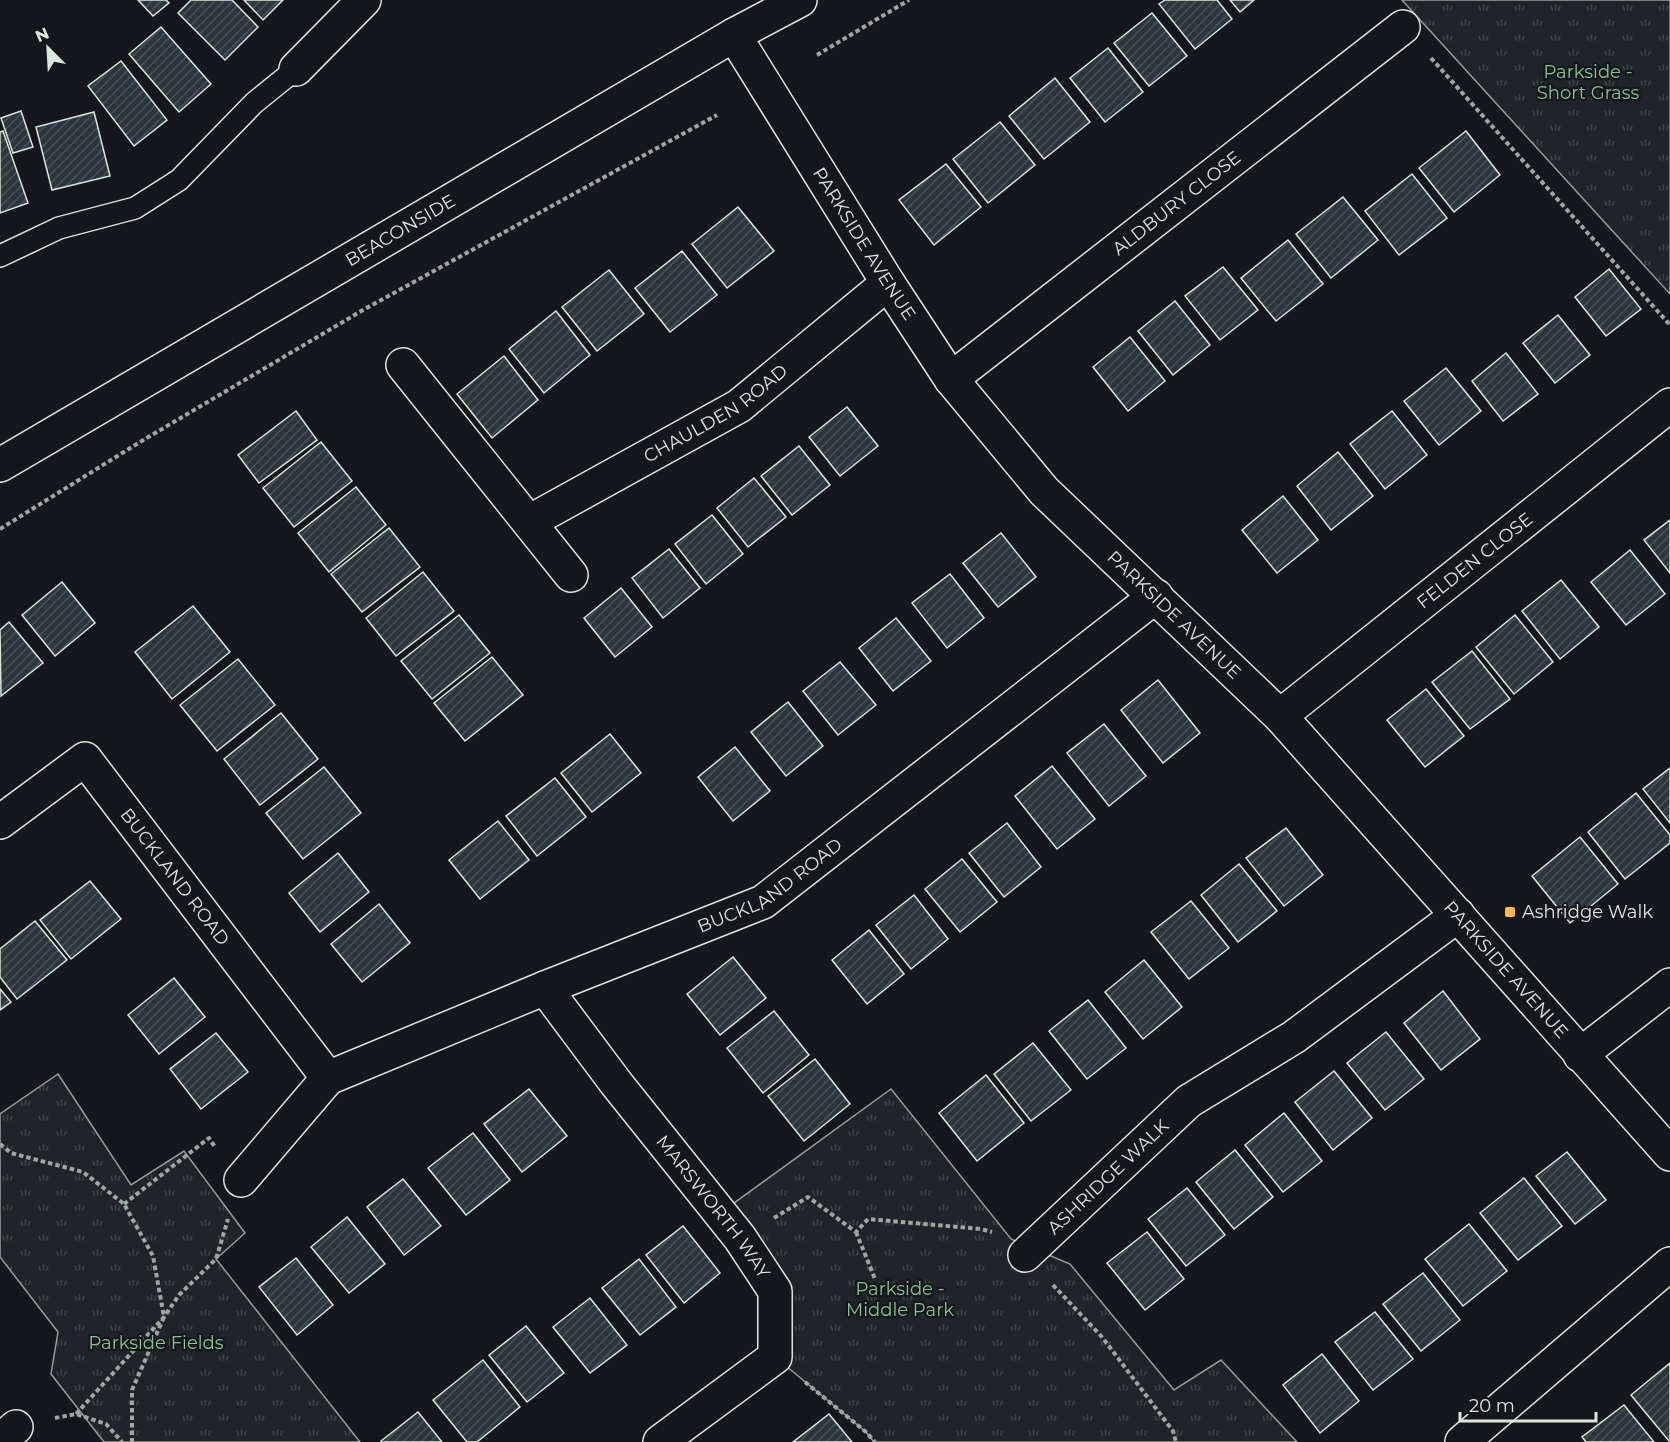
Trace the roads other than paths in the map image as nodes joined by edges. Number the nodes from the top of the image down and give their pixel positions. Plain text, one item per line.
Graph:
1 (364, 0) edge
2 (800, 0) edge
3 (1403, 27) road end
4 (734, 35) junction
5 (297, 69) joint
6 (0, 256) edge
7 (888, 283) junction
8 (403, 365) dead end
9 (951, 379) junction
10 (1670, 405) edge
11 (0, 465) edge
12 (529, 522) junction
13 (571, 575) dead end
14 (1156, 596) junction
15 (1280, 716) junction
16 (0, 822) edge
17 (1458, 915) junction
18 (1670, 985) edge
19 (545, 988) junction
20 (1580, 1055) junction
21 (328, 1078) junction
22 (1670, 1154) edge
23 (241, 1180) road end
24 (1024, 1254) road end
25 (1670, 1264) edge
26 (660, 1442) edge
27 (1462, 1442) edge

1 - 5 main road
2 - 4 main road, BEACONSIDE
3 - 9 main road, ALDBURY CLOSE
4 - 7 main road, PARKSIDE AVENUE
4 - 11 main road, BEACONSIDE
5 - 6 lane
7 - 9 main road, PARKSIDE AVENUE
7 - 12 main road, CHAULDEN ROAD
8 - 12 main road
9 - 14 main road, PARKSIDE AVENUE
10 - 15 main road, FELDEN CLOSE
12 - 13 main road
14 - 15 main road, PARKSIDE AVENUE
14 - 19 main road, BUCKLAND ROAD
15 - 17 main road, PARKSIDE AVENUE
16 - 21 main road, BUCKLAND ROAD
17 - 20 main road, PARKSIDE AVENUE
17 - 24 main road, ASHRIDGE WALK
18 - 20 main road
19 - 21 main road, BUCKLAND ROAD
19 - 26 main road, MARSWORTH WAY
20 - 22 main road, PARKSIDE AVENUE
21 - 23 main road, BUCKLAND ROAD
25 - 27 main road

